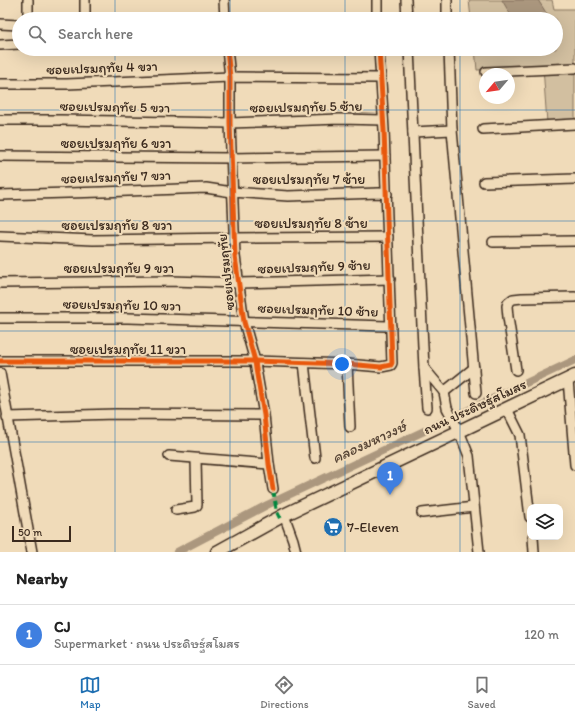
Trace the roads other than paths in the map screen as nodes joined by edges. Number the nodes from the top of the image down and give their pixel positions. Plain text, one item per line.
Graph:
1 (28, 0) edge
2 (85, 0) edge
3 (224, 0) edge
4 (377, 0) edge
5 (406, 0) edge
6 (447, 0) edge
7 (28, 12) edge
8 (85, 12) edge
9 (225, 12) edge
10 (377, 12) edge
11 (407, 12) edge
12 (447, 12) edge
13 (0, 24) edge
14 (12, 25) edge
15 (12, 44) edge
16 (0, 45) edge
17 (228, 56) edge
18 (379, 56) edge
19 (408, 56) edge
20 (449, 56) edge
21 (575, 68) edge
22 (515, 71) edge
23 (230, 77) junction
24 (381, 78) junction
25 (0, 84) edge
26 (0, 120) edge
27 (384, 120) junction
28 (230, 123) junction
29 (575, 124) edge
30 (483, 129) dead end
31 (452, 130) junction
32 (412, 132) junction
33 (0, 156) edge
34 (385, 156) junction
35 (231, 158) junction
36 (575, 179) edge
37 (484, 182) dead end
38 (232, 192) junction
39 (387, 194) junction
40 (0, 195) edge
41 (0, 236) edge
42 (388, 237) junction
43 (234, 238) junction
44 (575, 241) edge
45 (493, 242) dead end
46 (390, 279) junction
47 (0, 283) edge
48 (238, 283) junction
49 (575, 297) edge
50 (0, 318) edge
51 (244, 322) junction
52 (392, 328) junction
53 (0, 361) edge
54 (255, 361) junction
55 (304, 363) junction
56 (347, 364) junction
57 (424, 368) junction
58 (474, 368) junction
59 (516, 370) dead end
60 (0, 373) edge
61 (572, 377) edge
62 (444, 392) junction
63 (476, 393) dead end
64 (427, 408) dead end
65 (507, 409) junction
66 (573, 411) edge
67 (264, 415) junction
68 (7, 417) junction
69 (350, 427) dead end
70 (457, 429) junction
71 (169, 456) dead end
72 (315, 458) dead end
73 (196, 459) junction
74 (269, 464) junction
75 (575, 465) edge
76 (273, 489) dead end
77 (528, 504) edge
78 (474, 507) junction
79 (176, 510) dead end
80 (422, 513) dead end
81 (284, 515) junction
82 (532, 540) edge
83 (32, 552) edge
84 (217, 552) edge
85 (296, 552) edge
86 (479, 552) edge
87 (534, 552) edge

1 - 7 street
2 - 8 street
3 - 9 street
4 - 10 street
5 - 11 street
6 - 12 street
13 - 14 street
15 - 16 street
17 - 23 street, ซอยเปรมฤทัย
18 - 24 street
19 - 32 street
20 - 31 street
21 - 22 street
23 - 24 street, ซอยเปรมฤทัย 4 ขวา
23 - 25 street, ซอยเปรมฤทัย 4 ขวา
23 - 28 street, ซอยเปรมฤทัย
24 - 27 street
26 - 28 street, ซอยเปรมฤทัย 5 ขวา
27 - 28 street, ซอยเปรมฤทัย 5 ซ้าย
27 - 34 street
28 - 35 street, ซอยเปรมฤทัย
29 - 30 street
31 - 32 street
31 - 58 street
32 - 57 street
33 - 35 street, ซอยเปรมฤทัย 6 ขวา
34 - 35 street, ซอยเปรมฤทัย 7 ซ้าย
34 - 39 street
35 - 38 street, ซอยเปรมฤทัย
36 - 37 street
38 - 39 street, ซอยเปรมฤทัย 7 ซ้าย
38 - 40 street, ซอยเปรมฤทัย 7 ขวา
38 - 43 street, ซอยเปรมฤทัย
39 - 42 street
41 - 43 street, ซอยเปรมฤทัย 8 ขวา
42 - 43 street, ซอยเปรมฤทัย 8 ซ้าย
42 - 46 street
43 - 48 street, ซอยเปรมฤทัย
44 - 45 street
46 - 48 street, ซอยเปรมฤทัย 9 ซ้าย
46 - 52 street
47 - 48 street, ซอยเปรมฤทัย 9 ขวา
48 - 51 street, ซอยเปรมฤทัย
49 - 59 street
50 - 51 street, ซอยเปรมฤทัย 10 ขวา
51 - 52 street, ซอยเปรมฤทัย 10 ซ้าย
51 - 54 street, ซอยเปรมฤทัย
52 - 56 street, ซอยเปรมฤทัย 11 ขวา
53 - 54 street, ซอยเปรมฤทัย 11 ขวา
54 - 55 street, ซอยเปรมฤทัย 11 ขวา
54 - 67 street, ซอยเปรมฤทัย
55 - 56 street, ซอยเปรมฤทัย 11 ขวา
55 - 72 street
56 - 69 street
57 - 62 street
57 - 64 street
58 - 62 street
58 - 63 street
60 - 68 street
61 - 65 street, ถนน ประดิษฐ์สโมสร
61 - 66 street
62 - 70 street
65 - 70 street, ถนน ประดิษฐ์สโมสร
65 - 77 street
66 - 75 street
67 - 68 street
67 - 74 street, ซอยเปรมฤทัย
68 - 83 street
70 - 78 street
70 - 81 street, ถนน ประดิษฐ์สโมสร
71 - 73 street
73 - 74 street
73 - 79 street
74 - 76 street, ซอยเปรมฤทัย
78 - 80 street
78 - 86 street
81 - 84 street, ถนน ประดิษฐ์สโมสร
81 - 85 street
82 - 87 street

